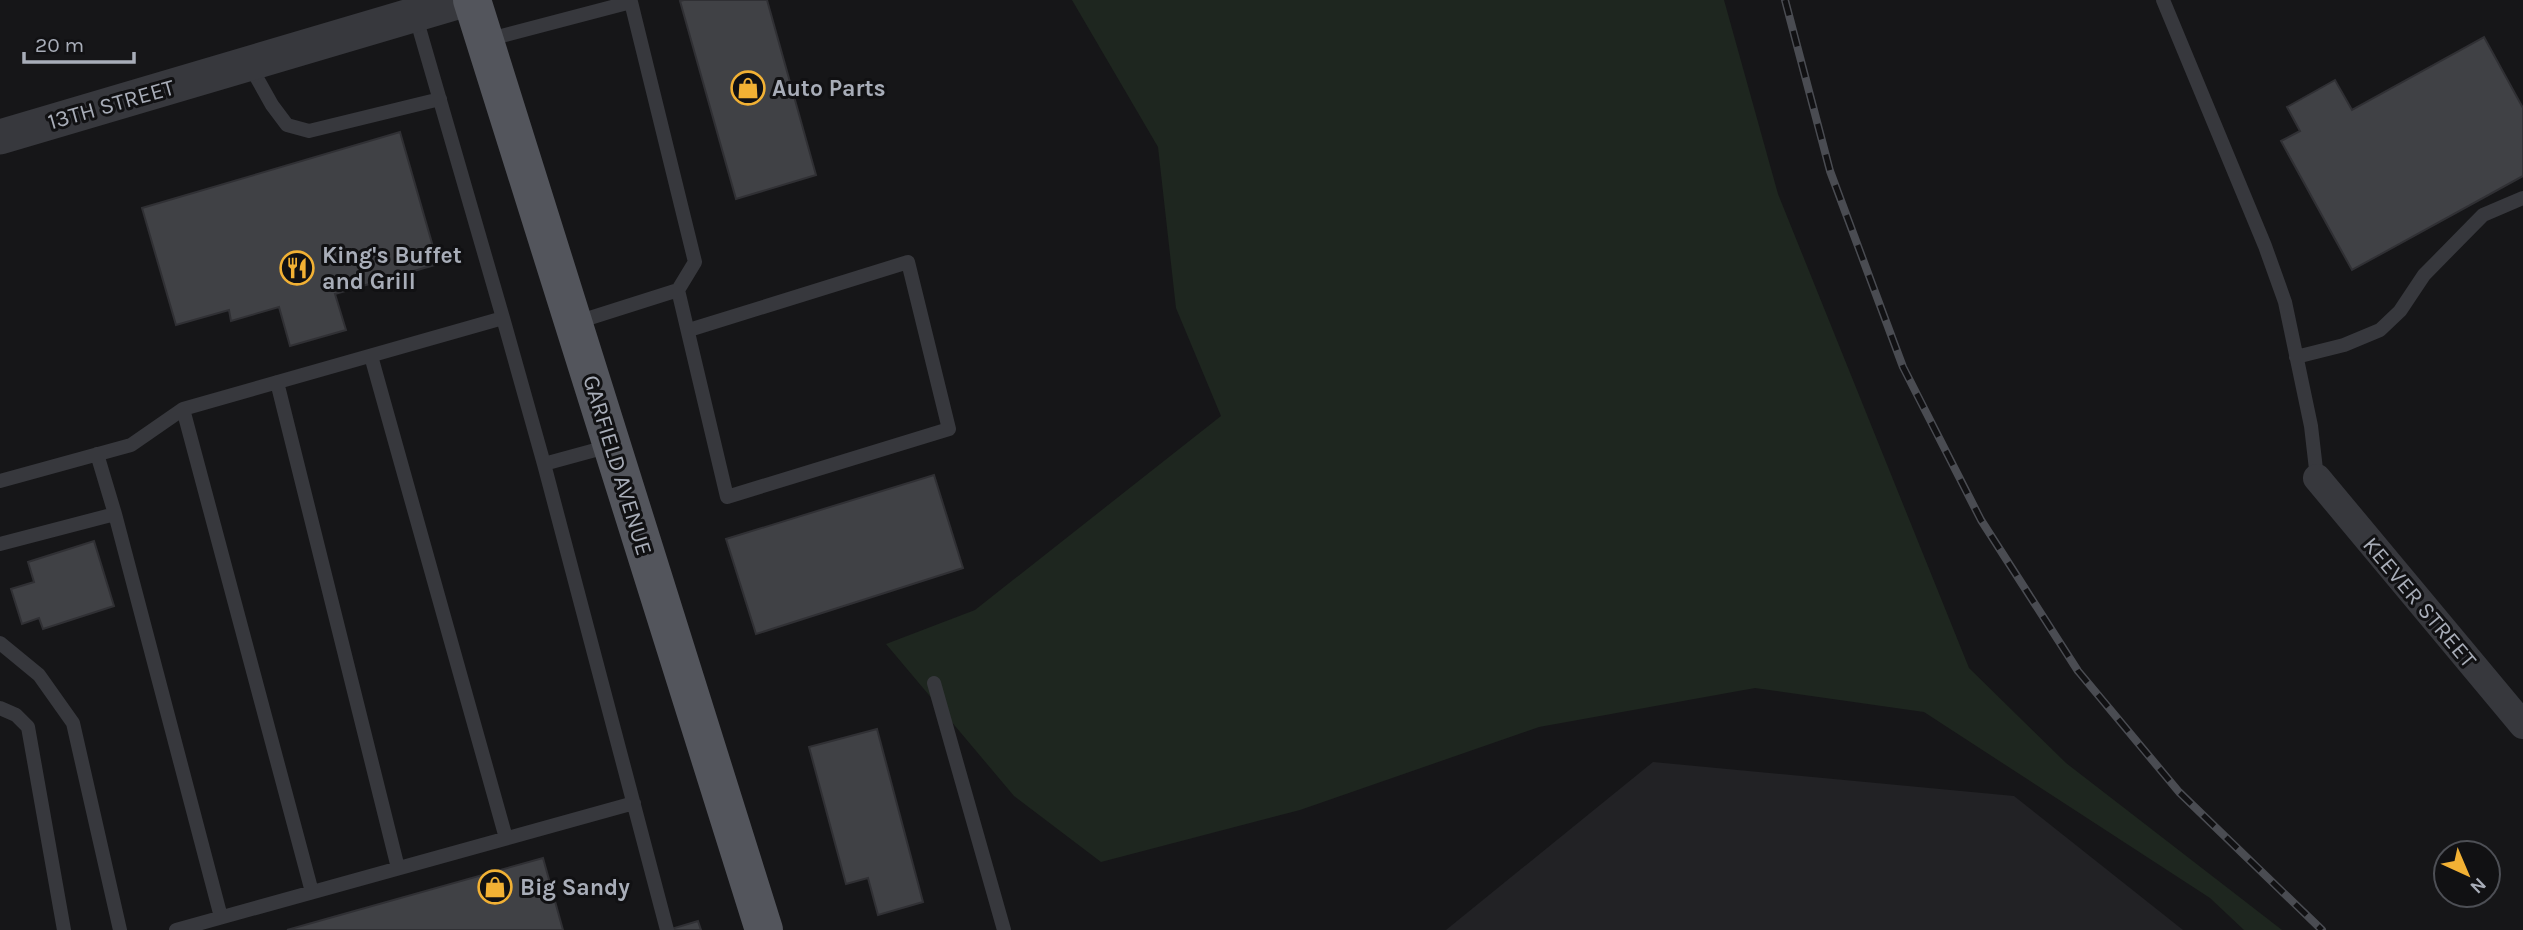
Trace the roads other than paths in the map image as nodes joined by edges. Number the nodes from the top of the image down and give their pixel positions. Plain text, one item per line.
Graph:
1 (464, 0) edge
2 (472, 0) edge
3 (2163, 0) edge
4 (415, 15) junction
5 (485, 40) junction
6 (249, 64) junction
7 (440, 99) junction
8 (0, 137) edge
9 (2523, 198) edge
10 (678, 290) junction
11 (503, 318) junction
12 (574, 323) junction
13 (689, 330) junction
14 (371, 356) junction
15 (2296, 357) junction
16 (277, 382) junction
17 (183, 409) junction
18 (612, 445) junction
19 (97, 454) junction
20 (544, 464) junction
21 (2317, 478) joint
22 (0, 481) edge
23 (115, 514) junction
24 (0, 544) edge
25 (0, 643) edge
26 (934, 683) dead end
27 (0, 708) edge
28 (2523, 725) edge
29 (634, 803) junction
30 (506, 838) junction
31 (398, 868) junction
32 (312, 892) junction
33 (221, 917) junction
34 (64, 930) edge
35 (120, 930) edge
36 (176, 930) edge
37 (667, 930) edge
38 (764, 930) edge
39 (1004, 930) edge

1 - 4 street, 13TH STREET
2 - 5 main road, GARFIELD AVENUE
3 - 15 lane
4 - 6 street, 13TH STREET
4 - 7 lane
5 - 10 lane
5 - 12 main road, GARFIELD AVENUE
6 - 7 lane
6 - 8 street, 13TH STREET
7 - 11 lane
9 - 15 lane
10 - 12 lane
10 - 13 lane
11 - 14 lane
11 - 20 lane
12 - 18 main road, GARFIELD AVENUE
13 - 13 lane
14 - 16 lane
14 - 30 lane
15 - 21 lane
16 - 17 lane
16 - 31 lane
17 - 19 lane
17 - 32 lane
18 - 20 lane
18 - 38 main road, GARFIELD AVENUE
19 - 22 lane
19 - 23 lane
20 - 29 lane
21 - 28 street, KEEVER STREET
23 - 24 lane
23 - 33 lane
25 - 35 lane
26 - 39 lane
27 - 34 lane
29 - 30 lane
29 - 37 lane
30 - 31 lane
31 - 32 lane
32 - 33 lane
33 - 36 lane

